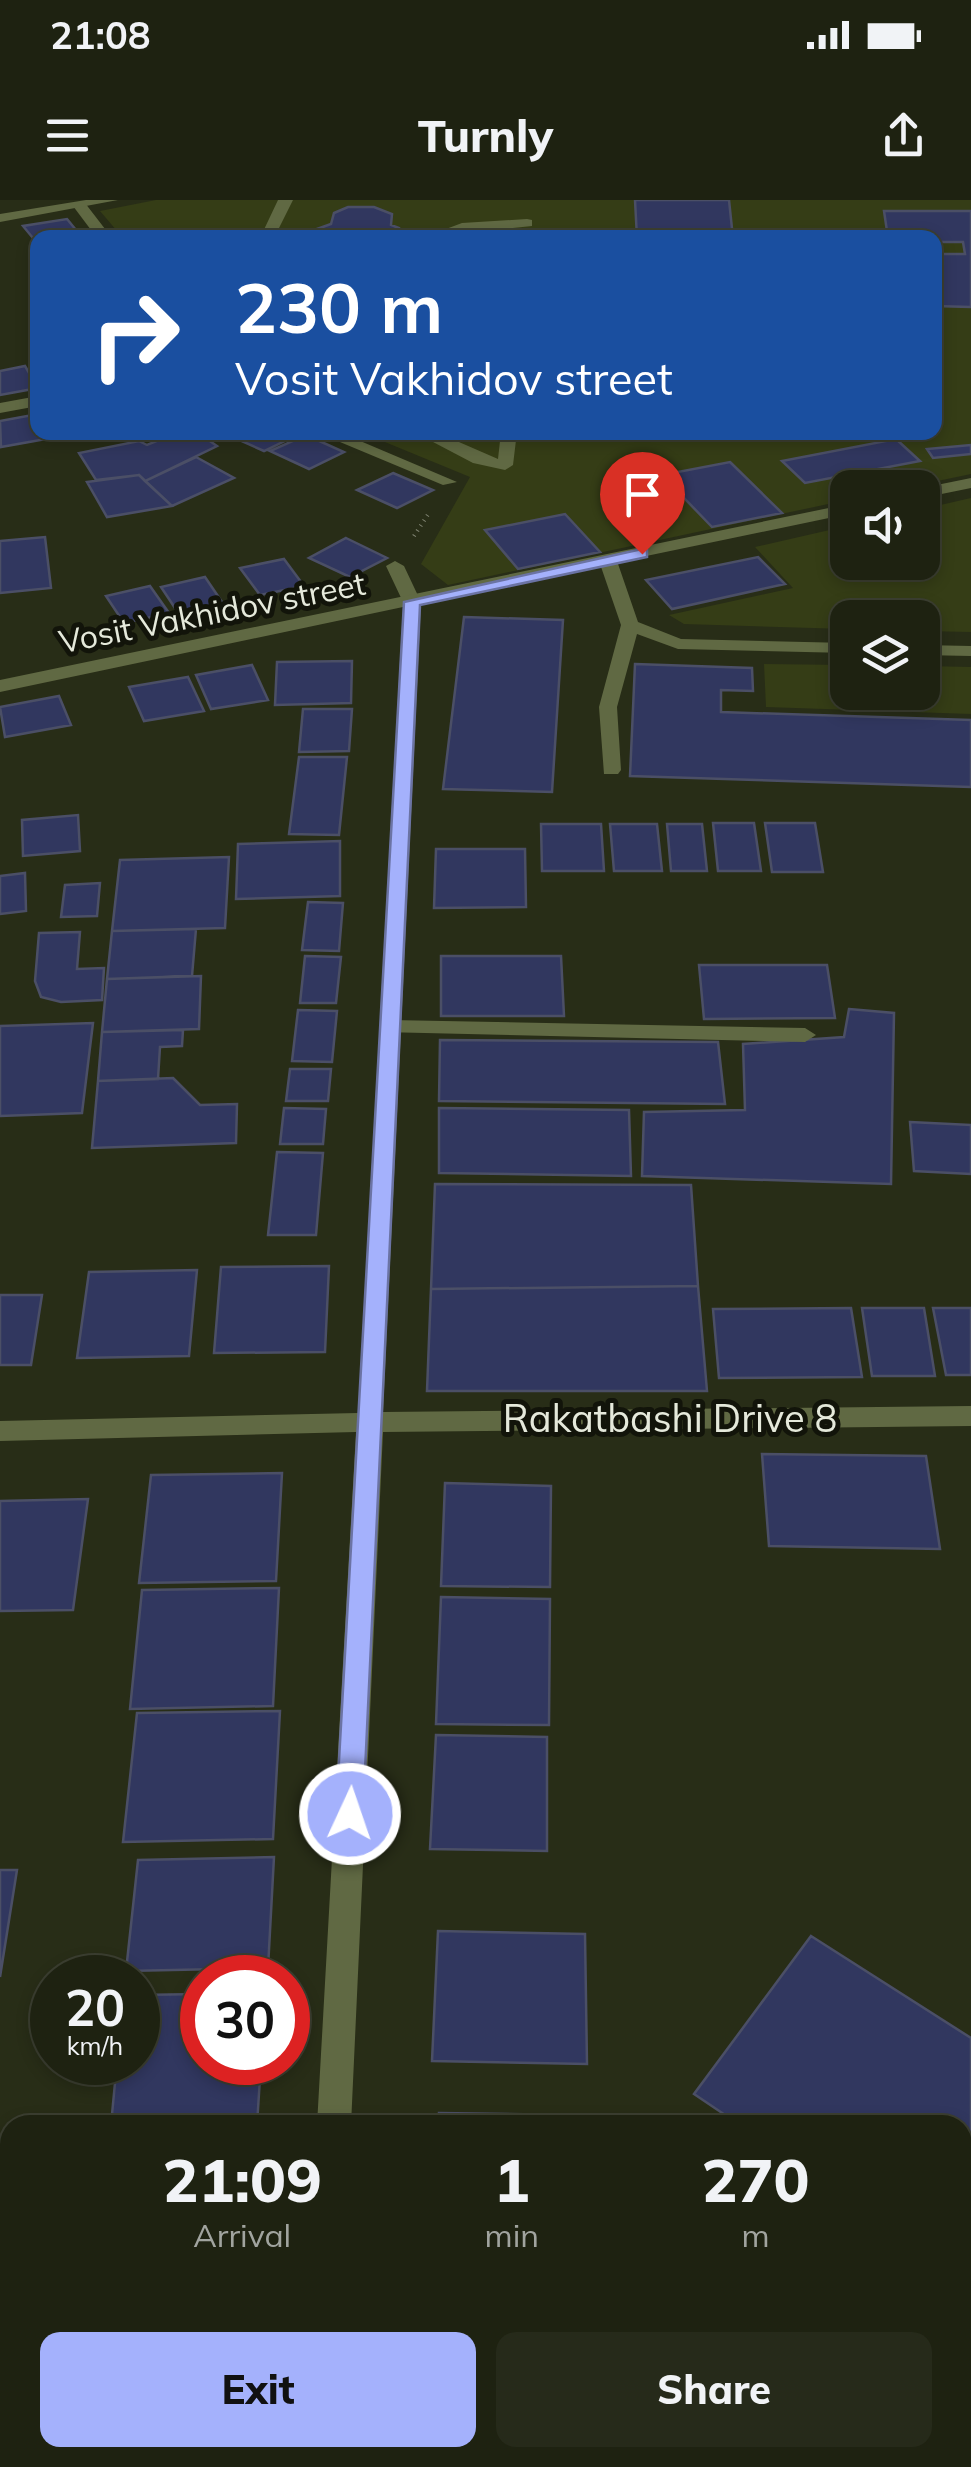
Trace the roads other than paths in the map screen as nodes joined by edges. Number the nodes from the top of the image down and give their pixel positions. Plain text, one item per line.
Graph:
1 (111, 200) edge
2 (286, 200) edge
3 (80, 206) junction
4 (3, 214) edge
5 (528, 224) edge
6 (98, 230) edge
7 (272, 230) edge
8 (456, 230) edge
9 (30, 402) edge
10 (0, 408) edge
11 (344, 440) edge
12 (438, 440) edge
13 (508, 440) edge
14 (449, 482) road end
15 (971, 483) edge
16 (940, 489) edge
17 (830, 514) edge
18 (608, 561) junction
19 (395, 566) road end
20 (412, 602) junction
21 (630, 625) junction
22 (830, 648) edge
23 (940, 650) edge
24 (971, 651) edge
25 (0, 686) edge
26 (611, 770) dead end
27 (390, 1027) junction
28 (805, 1035) dead end
29 (971, 1416) edge
30 (370, 1424) junction
31 (0, 1431) edge
32 (335, 2115) edge

1 - 3 street
2 - 7 street
3 - 4 street
3 - 6 street
5 - 8 street
9 - 10 street
11 - 14 street
12 - 13 street
15 - 16 street
17 - 18 street, Vosit Vakhidov street
18 - 20 street, Vosit Vakhidov street
18 - 21 street
19 - 20 street
20 - 25 street, Vosit Vakhidov street
20 - 27 street
21 - 22 street
21 - 26 street
23 - 24 street
27 - 28 street
27 - 30 street
29 - 30 street, Rakatbashi Drive 8
30 - 31 street, Rakatbashi Drive 8
30 - 32 street

